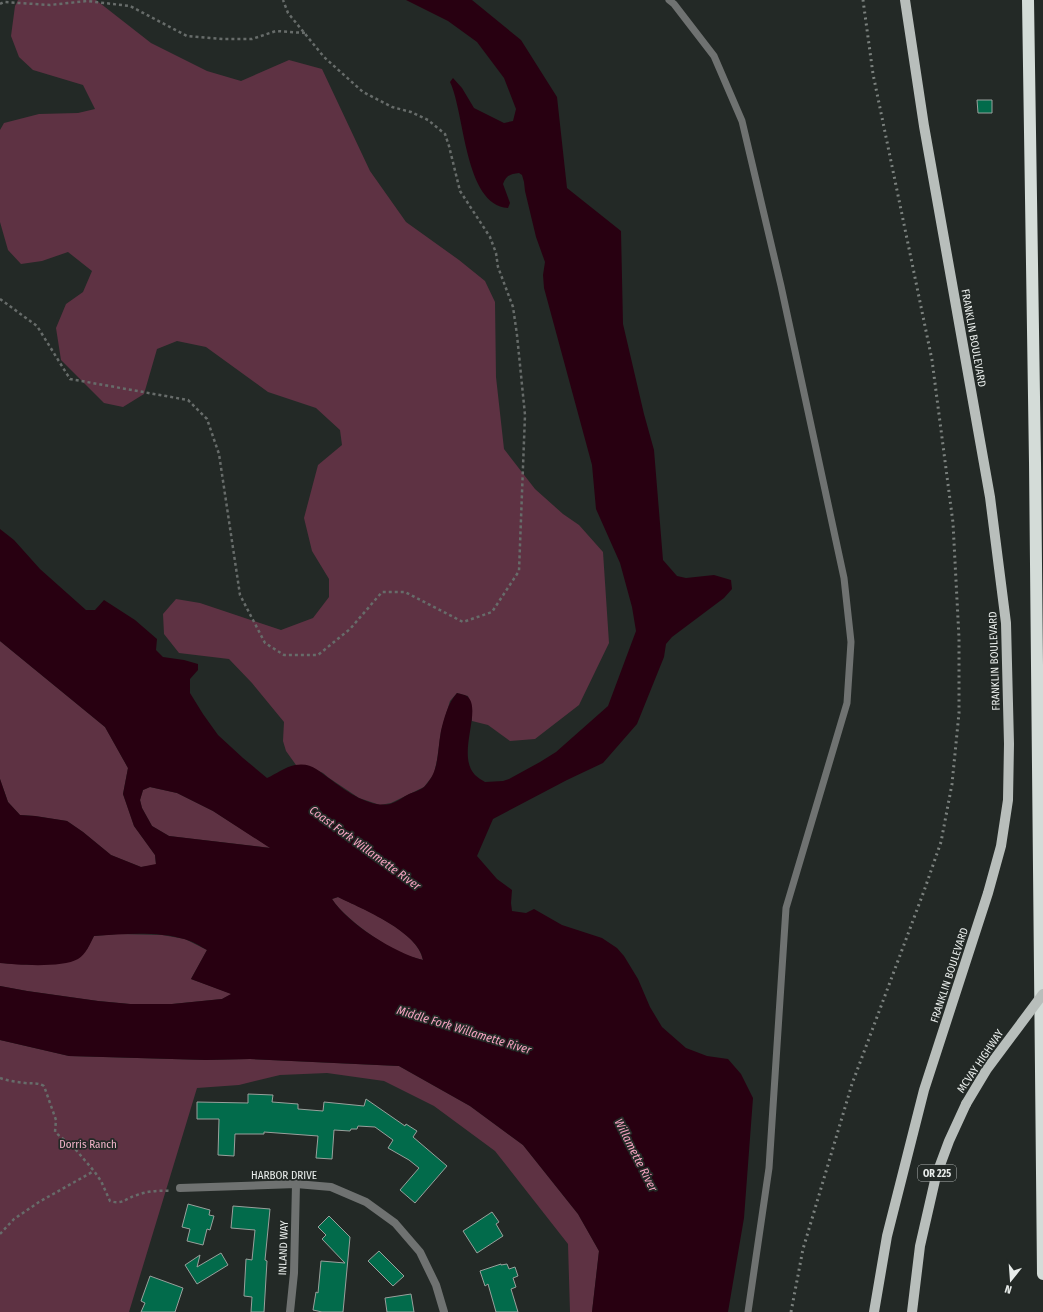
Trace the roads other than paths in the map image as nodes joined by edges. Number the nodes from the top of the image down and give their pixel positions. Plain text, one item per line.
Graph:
1 (669, 0) edge
2 (905, 0) edge
3 (1028, 0) edge
4 (1043, 994) edge
5 (296, 1184) junction
6 (180, 1188) road end
7 (1043, 1274) edge
8 (290, 1312) edge
9 (444, 1312) edge
10 (748, 1312) edge
11 (874, 1312) edge
12 (912, 1312) edge

1 - 10 lane
2 - 11 main road, FRANKLIN BOULEVARD
3 - 7 highway
4 - 12 main road, MCVAY HIGHWAY / OR 225, bridge
5 - 6 street, HARBOR DRIVE
5 - 8 street, INLAND WAY
5 - 9 street, HARBOR DRIVE

